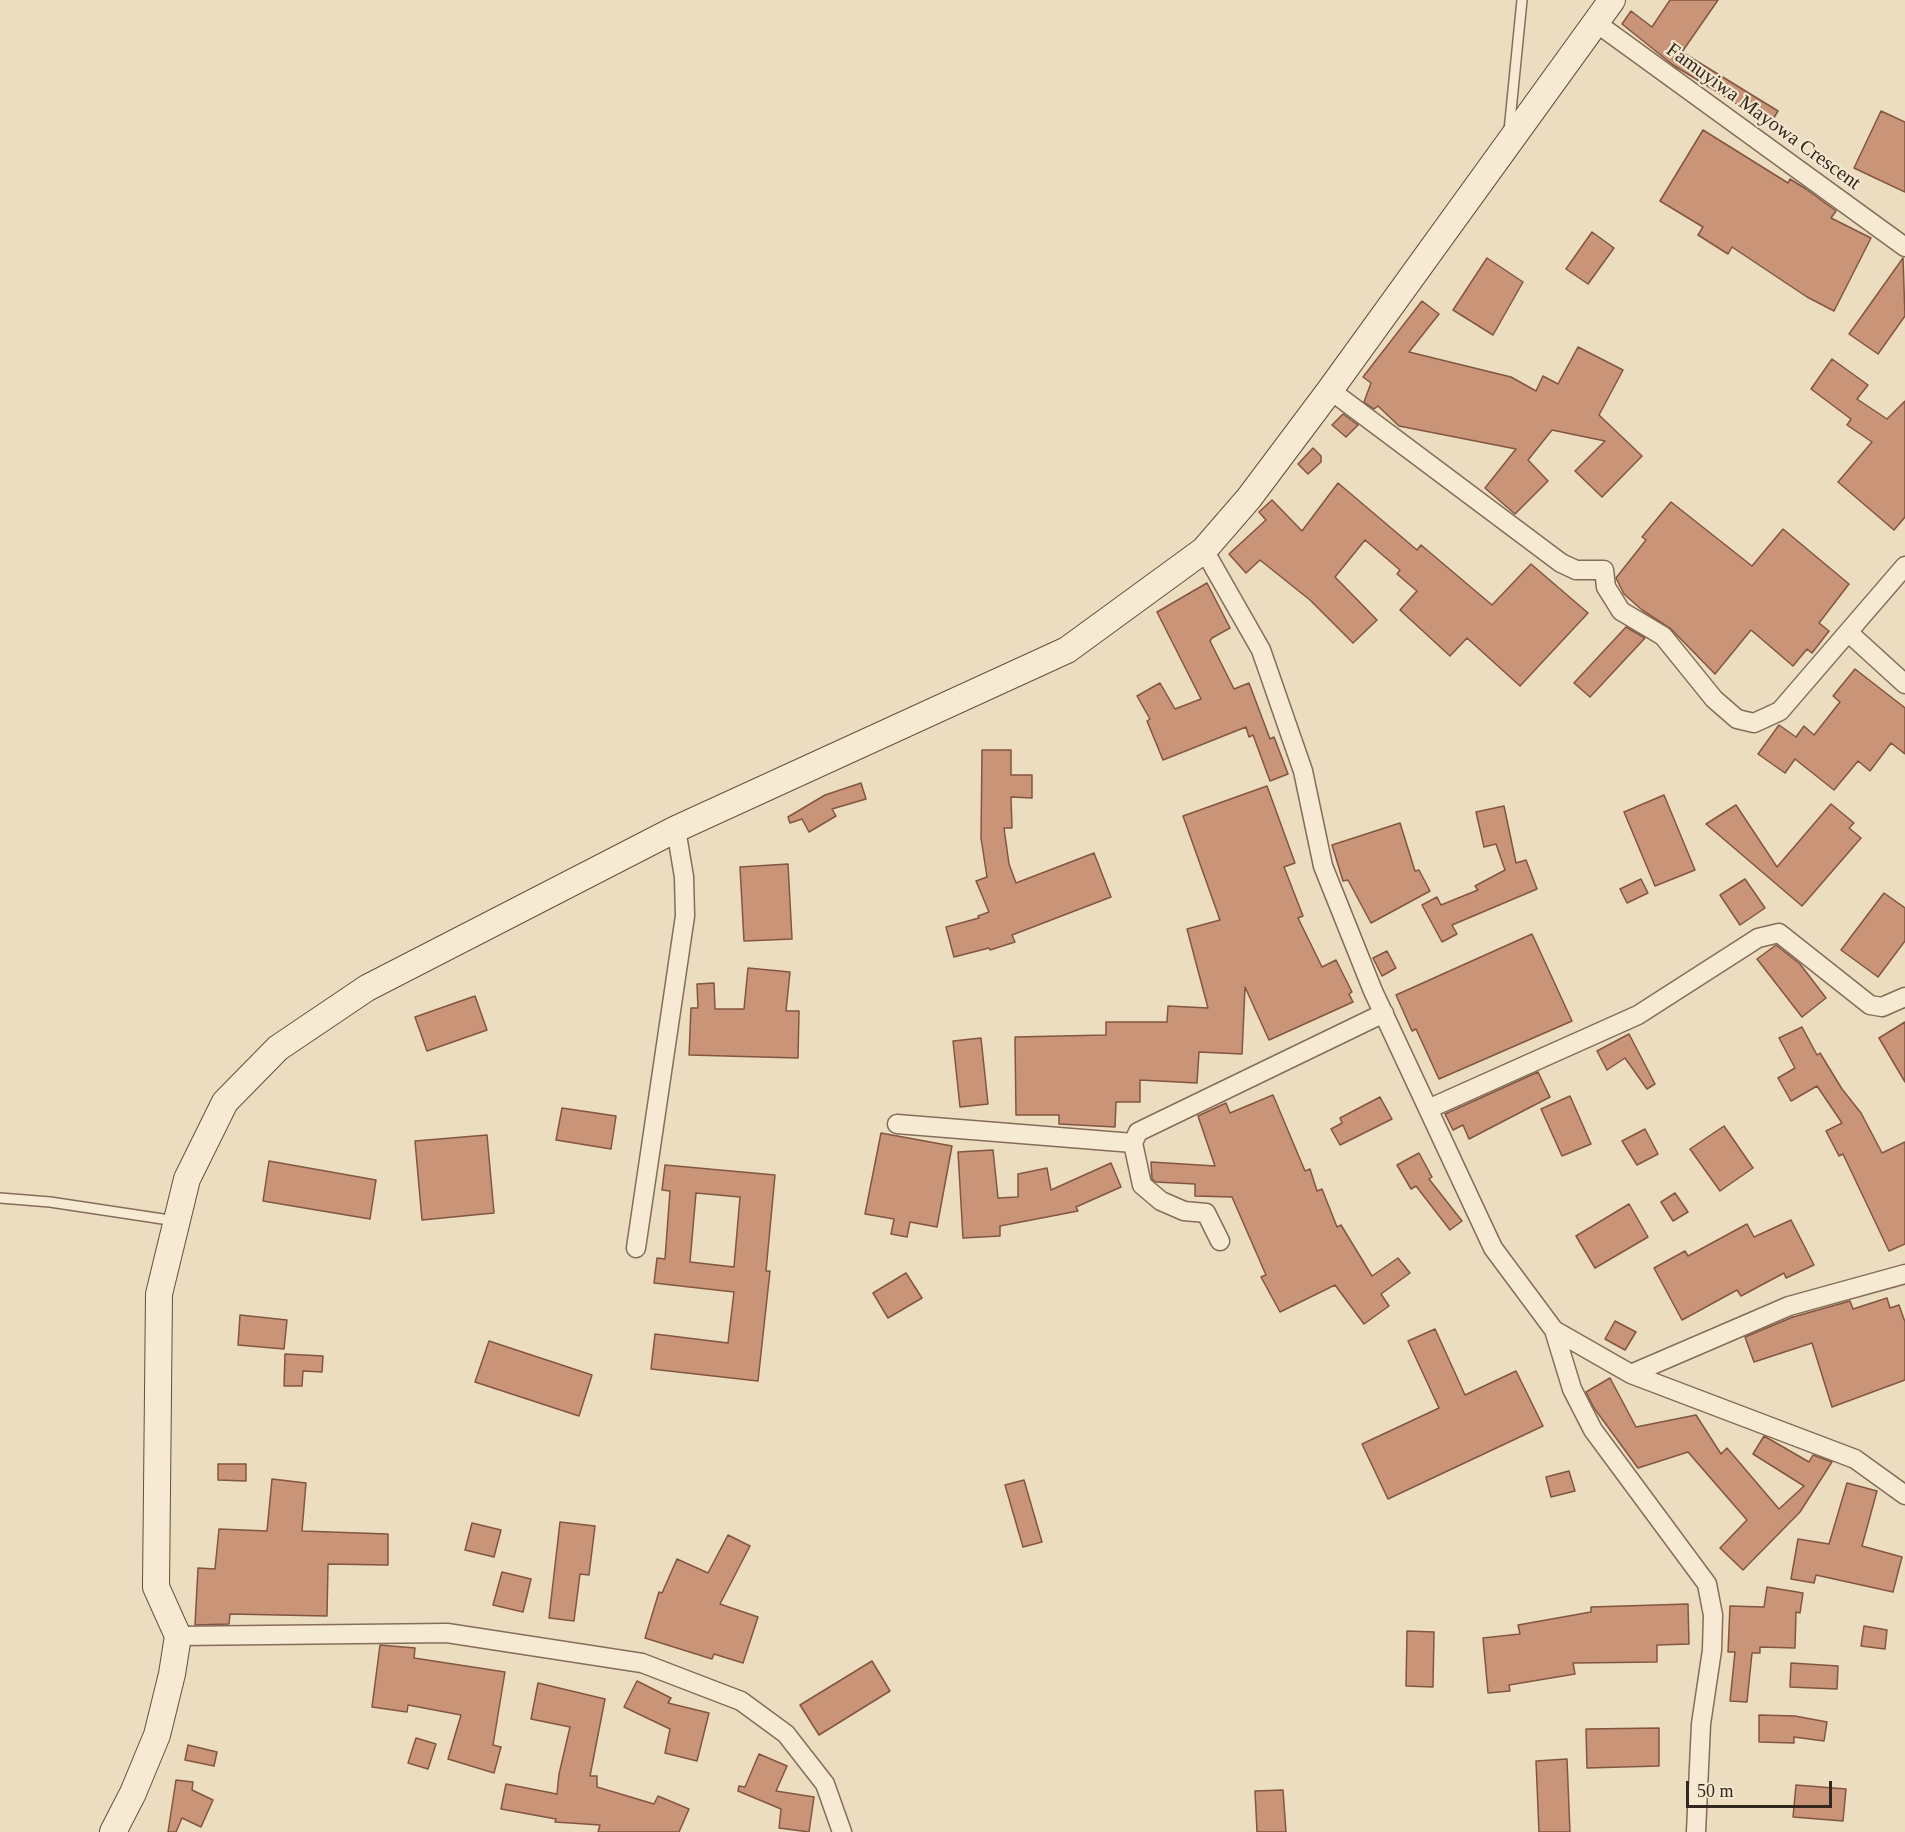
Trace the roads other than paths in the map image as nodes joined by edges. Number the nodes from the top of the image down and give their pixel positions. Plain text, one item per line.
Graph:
1 (1522, 0) edge
2 (1611, 0) edge
3 (1595, 22) junction
4 (1507, 145) junction
5 (1905, 247) edge
6 (1330, 390) junction
7 (1204, 550) junction
8 (1905, 566) edge
9 (1849, 633) junction
10 (1905, 684) edge
11 (676, 829) junction
12 (1905, 997) edge
13 (1383, 1013) junction
14 (1428, 1109) junction
15 (897, 1124) dead end
16 (1133, 1143) junction
17 (0, 1198) edge
18 (177, 1221) junction
19 (1220, 1241) dead end
20 (636, 1248) dead end
21 (1905, 1274) edge
22 (1554, 1330) junction
23 (1631, 1374) junction
24 (1905, 1495) edge
25 (178, 1636) junction
26 (113, 1832) edge
27 (842, 1832) edge
28 (1696, 1832) edge

1 - 4 lane
2 - 3 street
3 - 4 street
3 - 5 street, Famuyiwa Mayowa Crescent
4 - 6 street
6 - 7 street
6 - 9 street
7 - 11 street
7 - 13 street
8 - 9 street
9 - 10 street
11 - 18 street
11 - 20 street
12 - 14 street
13 - 14 street
13 - 16 street
14 - 22 street
15 - 16 street
16 - 19 street
17 - 18 lane
18 - 25 street
21 - 23 street
22 - 23 street
22 - 28 street
23 - 24 street
25 - 26 street
25 - 27 street

